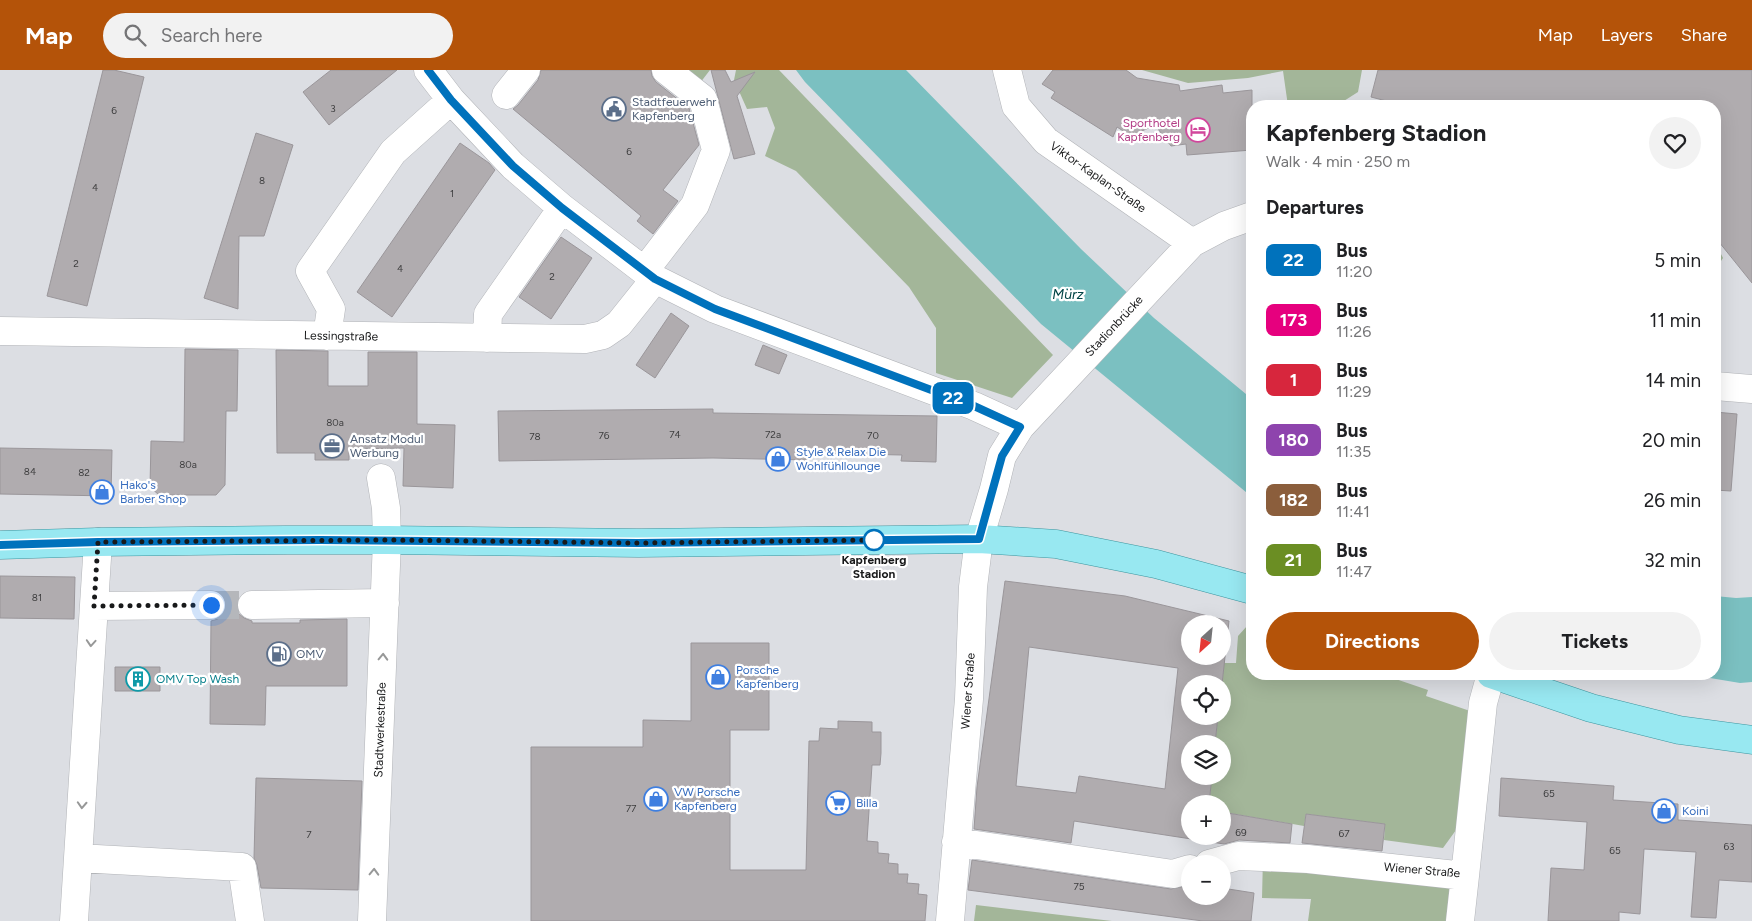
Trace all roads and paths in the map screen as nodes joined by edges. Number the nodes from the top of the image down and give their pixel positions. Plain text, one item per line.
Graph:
1 (428, 70) edge
2 (526, 70) edge
3 (666, 70) edge
4 (1007, 70) edge
5 (506, 95) dead end
6 (451, 100) junction
7 (562, 208) junction
8 (1246, 218) edge
9 (1192, 244) junction
10 (650, 275) junction
11 (0, 331) edge
12 (327, 336) junction
13 (487, 338) junction
14 (1721, 386) edge
15 (1752, 389) edge
16 (1020, 427) junction
17 (381, 478) dead end
18 (979, 539) junction
19 (387, 540) junction
20 (98, 542) junction
21 (0, 545) edge
22 (1246, 588) edge
23 (385, 603) junction
24 (252, 604) tunnel mouth
25 (211, 605) tunnel mouth
26 (105, 606) junction
27 (1489, 680) edge
28 (1509, 680) edge
29 (1752, 740) edge
30 (956, 842) junction
31 (78, 858) junction
32 (1231, 858) edge
33 (1181, 872) edge
34 (1465, 876) junction
35 (74, 921) edge
36 (250, 921) edge
37 (372, 921) edge
38 (950, 921) edge
39 (1460, 921) edge

1 - 6 street
2 - 5 street
3 - 10 street, Lessingstraße
4 - 9 street, Viktor-Kaplan-Straße
6 - 7 street
6 - 12 street
7 - 10 street
7 - 13 street
8 - 9 street, Stadionbrücke
9 - 16 street, Stadionbrücke
10 - 13 street, Lessingstraße
10 - 16 street
11 - 12 street, Lessingstraße
12 - 13 street, Lessingstraße
14 - 15 street
16 - 18 street
17 - 19 street, Stadtwerkestraße
18 - 19 main road
18 - 22 main road
18 - 30 street, Wiener Straße
19 - 20 main road
19 - 23 street, Stadtwerkestraße
20 - 21 main road
20 - 26 street
23 - 24 street
37 -> 23 street, Stadtwerkestraße
25 - 26 street
26 -> 31 street
27 - 34 street, Wiener Straße
28 - 29 main road, Wiener Straße
30 - 33 street
30 - 38 street, Wiener Straße
31 - 35 street
31 - 36 street
32 - 34 street, Wiener Straße
34 - 39 street

